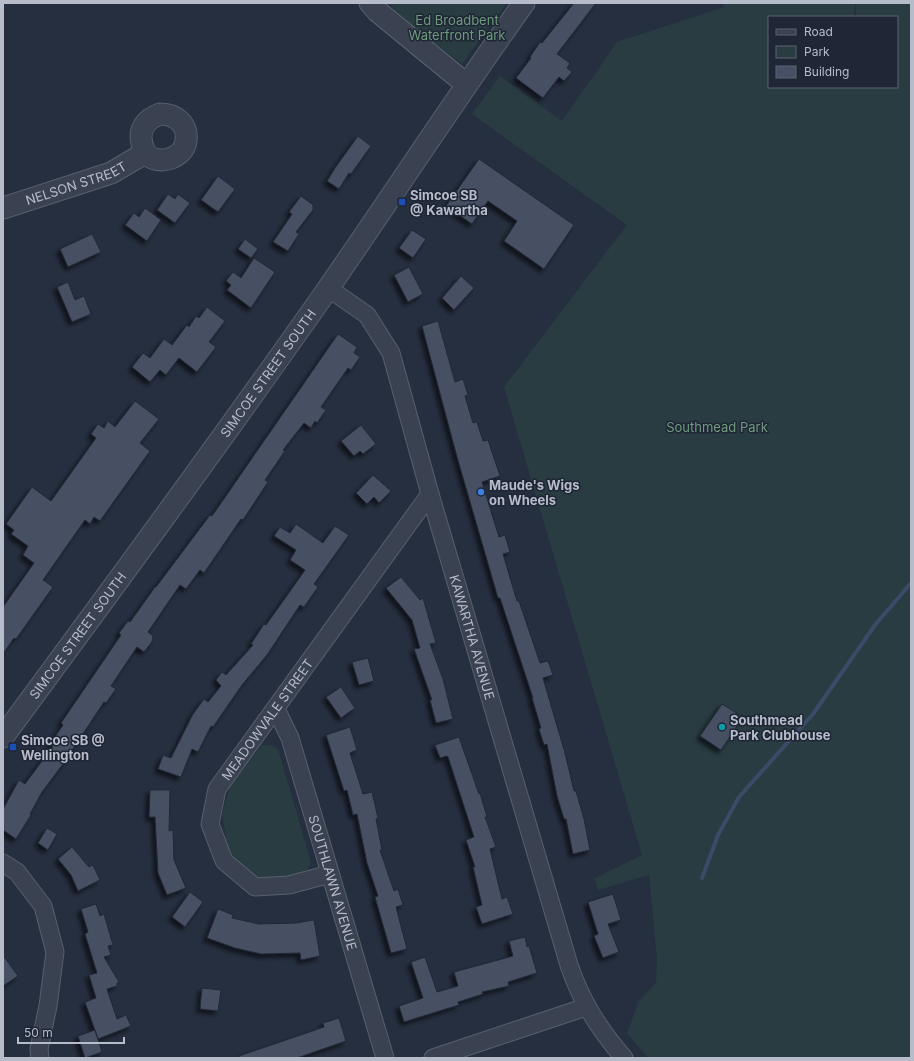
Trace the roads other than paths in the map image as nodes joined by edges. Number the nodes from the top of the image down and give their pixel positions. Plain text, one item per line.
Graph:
1 (370, 3) edge
2 (524, 3) edge
3 (466, 84) junction
4 (145, 153) dead end
5 (3, 208) edge
6 (328, 288) junction
7 (430, 494) junction
8 (276, 709) junction
9 (3, 737) edge
10 (3, 862) edge
11 (330, 874) junction
12 (586, 1007) junction
13 (40, 1058) edge
14 (385, 1058) edge
15 (433, 1058) edge
16 (624, 1058) edge

1 - 3 street
2 - 3 street, SIMCOE STREET SOUTH
3 - 6 street, SIMCOE STREET SOUTH
4 - 5 street, NELSON STREET
6 - 7 street, KAWARTHA AVENUE
6 - 9 street, SIMCOE STREET SOUTH
7 - 8 street, MEADOWVALE STREET
7 - 12 street, KAWARTHA AVENUE
8 - 11 street, SOUTHLAWN AVENUE
8 - 11 street, MEADOWVALE STREET
10 - 13 street
11 - 14 street, SOUTHLAWN AVENUE
12 - 15 street
12 - 16 street, KAWARTHA AVENUE

